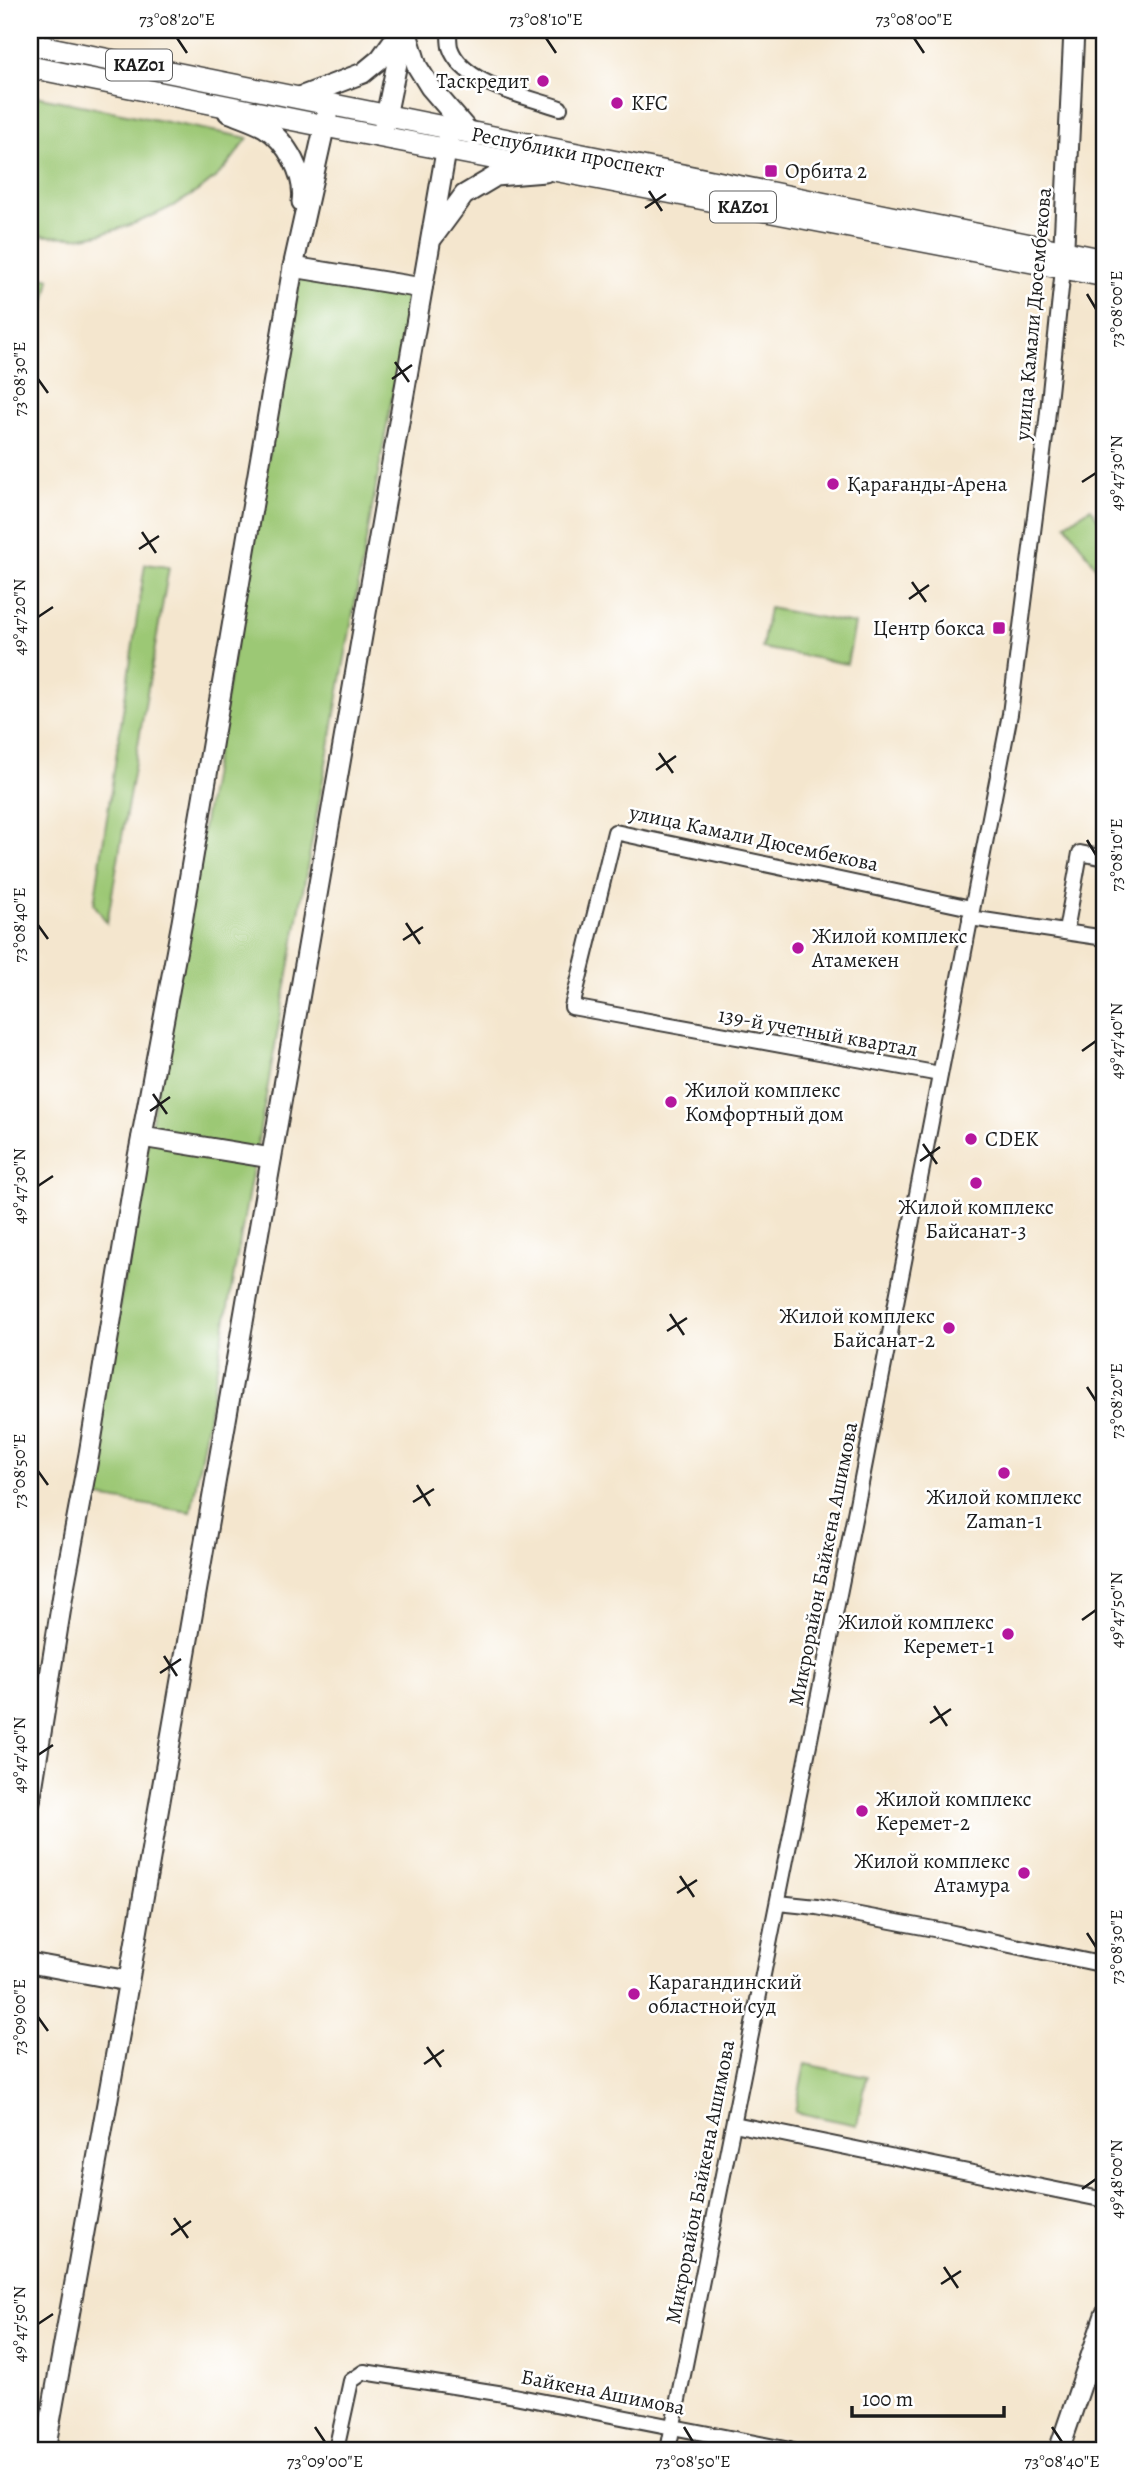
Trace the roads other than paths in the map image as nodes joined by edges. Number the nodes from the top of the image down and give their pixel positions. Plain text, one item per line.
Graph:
1 (404, 30) edge
2 (449, 30) edge
3 (1074, 30) edge
4 (30, 44) edge
5 (30, 66) edge
6 (300, 97) junction
7 (201, 101) junction
8 (330, 103) junction
9 (560, 108) dead end
10 (384, 125) junction
11 (325, 126) junction
12 (454, 136) junction
13 (560, 171) junction
14 (429, 244) junction
15 (295, 259) junction
16 (1105, 260) edge
17 (1064, 261) junction
18 (1105, 276) edge
19 (422, 288) junction
20 (1014, 685) joint
21 (1105, 858) edge
22 (970, 913) junction
23 (1066, 931) junction
24 (1105, 938) edge
25 (689, 1030) joint
26 (940, 1074) junction
27 (142, 1137) junction
28 (271, 1158) junction
29 (30, 1802) edge
30 (778, 1903) junction
31 (30, 1963) edge
32 (1105, 1965) edge
33 (128, 1981) junction
34 (734, 2124) junction
35 (1105, 2200) edge
36 (1105, 2315) edge
37 (673, 2428) junction
38 (45, 2450) edge
39 (336, 2450) edge
40 (668, 2450) edge
41 (790, 2450) edge
42 (1059, 2450) edge

1 - 6 main road
1 - 10 main road
1 - 12 main road
2 - 9 street
3 - 17 main road, улица Камали Дюсембекова
4 - 6 highway, Республики проспект / KАZ01
5 - 7 highway, Республики проспект / KАZ01
6 - 8 highway, Республики проспект / KАZ01
7 - 11 highway, Республики проспект / KАZ01
7 - 15 main road
8 - 10 highway, Республики проспект / KАZ01
8 - 11 main road
10 - 11 highway, Республики проспект / KАZ01
10 - 12 highway, Республики проспект / KАZ01
11 - 15 main road
12 - 13 highway, Республики проспект / KАZ01
12 - 14 main road
12 - 17 highway, Республики проспект / KАZ01
13 - 14 main road
13 - 17 highway, Республики проспект / KАZ01
14 - 19 main road
15 - 19 main road
15 - 27 main road
16 - 17 highway, Республики проспект / KАZ01
17 - 18 highway, Республики проспект / KАZ01
17 - 20 street, улица Камали Дюсембекова
19 - 28 main road
20 - 22 street, Микрорайон Байкена Ашимова
21 - 23 street
22 - 23 street
22 - 25 street, улица Камали Дюсембекова
22 - 26 street, Микрорайон Байкена Ашимова
23 - 24 street
25 - 26 street, 139-й учетный квартал
26 - 30 street, Микрорайон Байкена Ашимова
27 - 28 main road
27 - 29 main road
28 - 33 main road
30 - 32 street
30 - 34 street, Микрорайон Байкена Ашимова
31 - 33 main road
33 - 38 main road
34 - 35 street
34 - 37 street, Микрорайон Байкена Ашимова
36 - 42 main road
37 - 39 street, Байкена Ашимова
37 - 40 street, Микрорайон Байкена Ашимова
37 - 41 street, Байкена Ашимова

